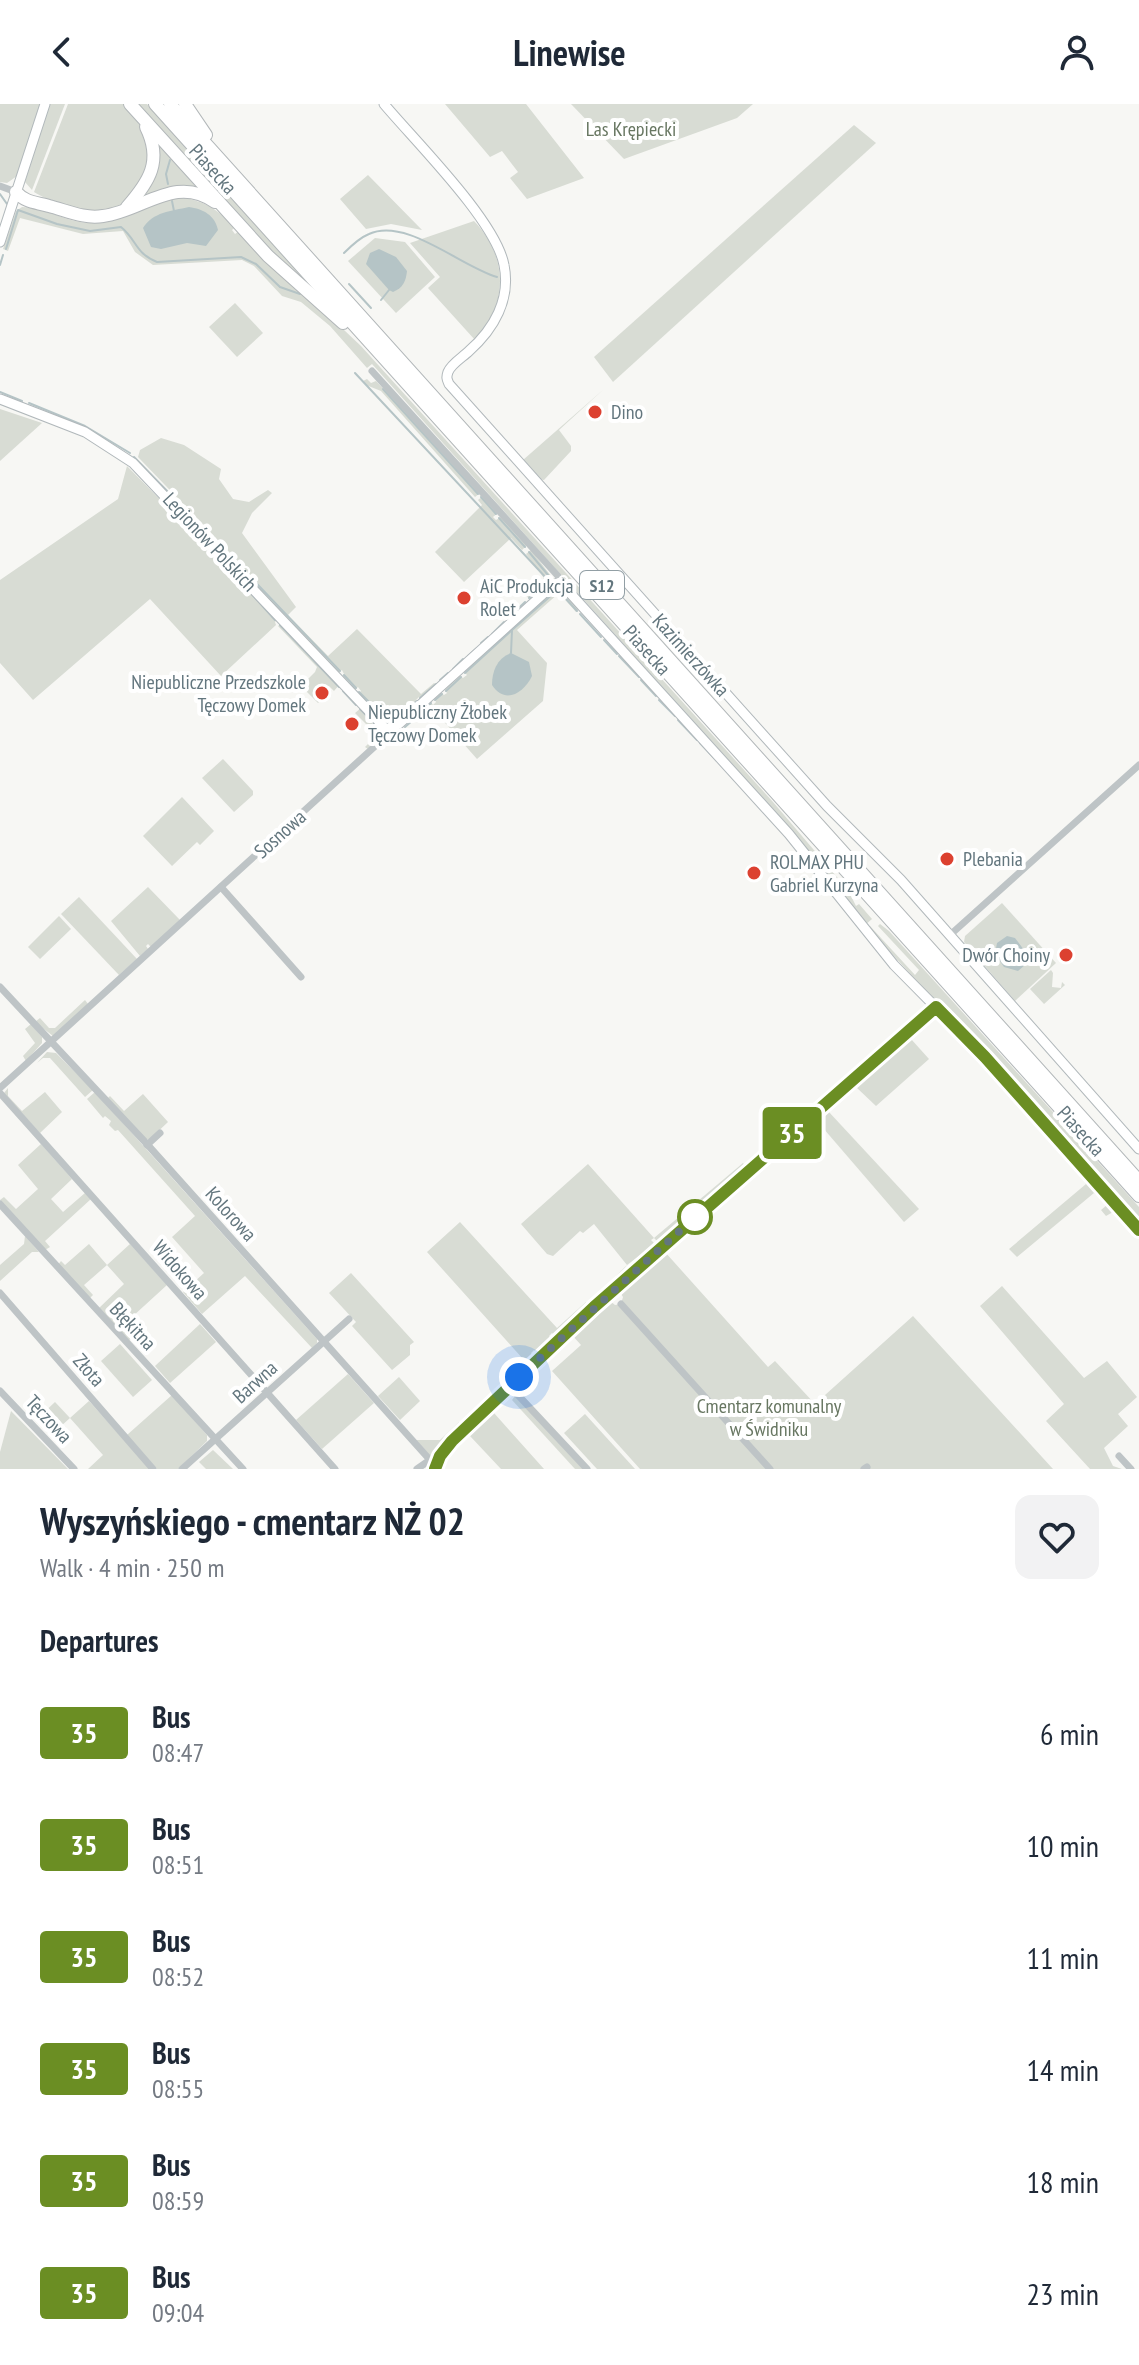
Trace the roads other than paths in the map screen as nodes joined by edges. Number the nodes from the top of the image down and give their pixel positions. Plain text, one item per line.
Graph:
1 (45, 104) edge
2 (155, 104) edge
3 (170, 104) edge
4 (185, 104) edge
5 (384, 104) edge
6 (133, 108) edge
7 (230, 171) junction
8 (0, 186) edge
9 (16, 192) junction
10 (124, 209) junction
11 (238, 223) junction
12 (0, 242) edge
13 (372, 371) dead end
14 (401, 377) junction
15 (0, 399) edge
16 (560, 582) junction
17 (389, 729) junction
18 (1139, 765) edge
19 (221, 887) junction
20 (950, 935) junction
21 (130, 970) junction
22 (301, 977) dead end
23 (138, 979) dead end
24 (0, 987) edge
25 (936, 1007) junction
26 (51, 1043) junction
27 (0, 1090) edge
28 (160, 1133) dead end
29 (147, 1145) junction
30 (1139, 1149) edge
31 (1139, 1181) edge
32 (1139, 1196) edge
33 (0, 1204) edge
34 (1139, 1230) edge
35 (0, 1293) edge
36 (621, 1304) dead end
37 (349, 1319) dead end
38 (323, 1342) junction
39 (507, 1383) junction
40 (0, 1391) edge
41 (267, 1393) junction
42 (215, 1439) junction
43 (1119, 1456) dead end
44 (434, 1464) edge
45 (74, 1469) edge
46 (153, 1469) edge
47 (182, 1469) edge
48 (243, 1469) edge
49 (335, 1469) edge
50 (417, 1469) edge
51 (587, 1469) edge
52 (770, 1469) edge
53 (1131, 1469) edge

1 - 9 street
2 - 14 highway, Piasecka / S12
3 - 7 highway, Piasecka / S12
4 - 7 highway
5 - 20 street, Kazimierzówka
6 - 10 highway
6 - 11 highway
7 - 31 highway, Piasecka / S12
8 - 9 street
9 - 10 highway
9 - 12 street
10 - 11 highway
11 - 14 highway
13 - 16 street
14 - 32 highway, Piasecka / S12
15 - 17 street, Legionów Polskich
16 - 17 street, Sosnowa
16 - 25 street
17 - 19 street, Sosnowa
18 - 20 street
19 - 21 street, Sosnowa
19 - 22 street
20 - 30 street
21 - 23 street
21 - 26 street, Sosnowa
24 - 26 street, Kolorowa
25 - 34 street
25 - 39 street
26 - 27 street, Sosnowa
26 - 29 street, Kolorowa
27 - 41 street, Widokowa
28 - 29 street
29 - 38 street, Kolorowa
33 - 42 street, Błękitna
35 - 46 street, Złota
36 - 52 street
37 - 38 street, Barwna
38 - 41 street, Barwna
38 - 44 street, Kolorowa
39 - 44 street
39 - 51 street
40 - 45 street, Tęczowa
41 - 42 street, Barwna
41 - 49 street, Widokowa
42 - 47 street, Barwna
42 - 48 street, Błękitna
43 - 53 street
44 - 50 street

